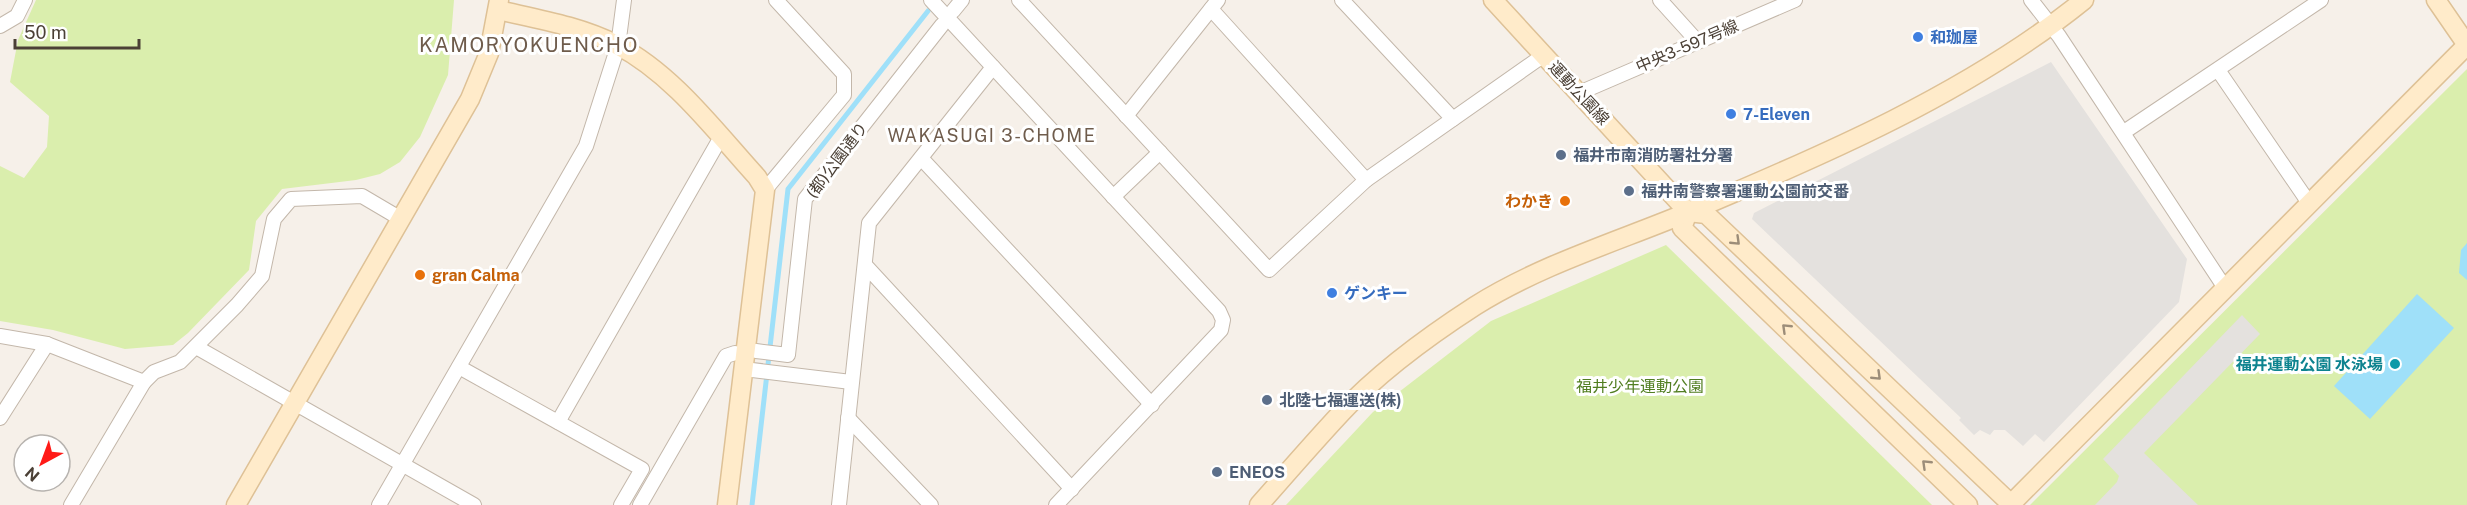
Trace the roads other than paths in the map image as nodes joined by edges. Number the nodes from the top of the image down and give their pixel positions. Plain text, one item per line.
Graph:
1 (25, 0) edge
2 (624, 0) edge
3 (776, 0) edge
4 (931, 0) edge
5 (1342, 0) edge
6 (1493, 0) edge
7 (1660, 0) edge
8 (1795, 0) edge
9 (2031, 0) edge
10 (2084, 0) edge
11 (2321, 0) edge
12 (2436, 0) edge
13 (1027, 3) edge
14 (498, 5) edge
15 (1214, 5) edge
16 (942, 25) dead end
17 (0, 26) edge
18 (2051, 27) junction
19 (1697, 41) junction
20 (2467, 45) edge
21 (618, 46) junction
22 (1544, 55) junction
23 (993, 67) junction
24 (2217, 70) junction
25 (1579, 93) junction
26 (1126, 116) junction
27 (1453, 119) junction
28 (2124, 132) junction
29 (721, 137) junction
30 (1160, 152) junction
31 (921, 158) junction
32 (1366, 180) junction
33 (765, 190) junction
34 (1113, 197) junction
35 (2309, 203) junction
36 (1689, 212) junction
37 (401, 219) junction
38 (865, 265) junction
39 (2225, 288) junction
40 (0, 336) edge
41 (47, 344) junction
42 (195, 348) junction
43 (757, 351) dead end
44 (735, 353) dead end
45 (459, 368) junction
46 (750, 370) junction
47 (144, 382) junction
48 (851, 382) junction
49 (295, 404) junction
50 (1152, 405) junction
51 (1, 415) edge
52 (849, 418) junction
53 (558, 422) junction
54 (401, 465) junction
55 (1072, 489) junction
56 (2010, 504) edge
57 (71, 505) edge
58 (236, 505) edge
59 (379, 505) edge
60 (474, 505) edge
61 (621, 505) edge
62 (640, 505) edge
63 (727, 505) edge
64 (839, 505) edge
65 (931, 505) edge
66 (1056, 505) edge
67 (1259, 505) edge
68 (1968, 505) edge

1 - 17 street
2 - 21 street
3 - 33 street
4 - 23 street
5 - 27 street
6 - 22 street, 運動公園線
7 - 19 street
8 - 19 street, 中央3-597号線
9 - 18 street
10 - 18 street
11 - 24 street
12 - 20 street
13 - 26 street
14 - 21 street
14 - 37 street
15 - 26 street
15 - 32 street
16 - 43 street, (都)公園通り
18 - 28 street
18 - 36 street
19 - 25 street, 中央3-597号線
20 - 35 street
21 - 29 street
21 - 45 street
22 - 25 street, 運動公園線
22 - 27 street
23 - 31 street
23 - 34 street
24 - 28 street
24 - 35 street
25 - 36 street, 運動公園線
26 - 30 street
27 - 32 street
28 - 39 street
29 - 33 street
29 - 53 street
30 - 32 street
30 - 34 street
31 - 38 street
31 - 50 street
33 - 46 street
34 - 50 street
35 - 39 street
36 -> 56 street
36 - 67 street
68 -> 36 street
37 - 42 street
37 - 49 street
38 - 48 street
38 - 55 street
39 - 56 street
40 - 41 street
41 - 47 street
41 - 51 street
42 - 47 street
42 - 49 street
44 - 62 street
45 - 53 street
45 - 54 street
46 - 48 street
46 - 63 street
47 - 57 street
48 - 52 street
49 - 54 street
49 - 58 street
50 - 55 street
52 - 64 street
52 - 65 street
53 - 61 street
54 - 59 street
54 - 60 street
55 - 66 street

